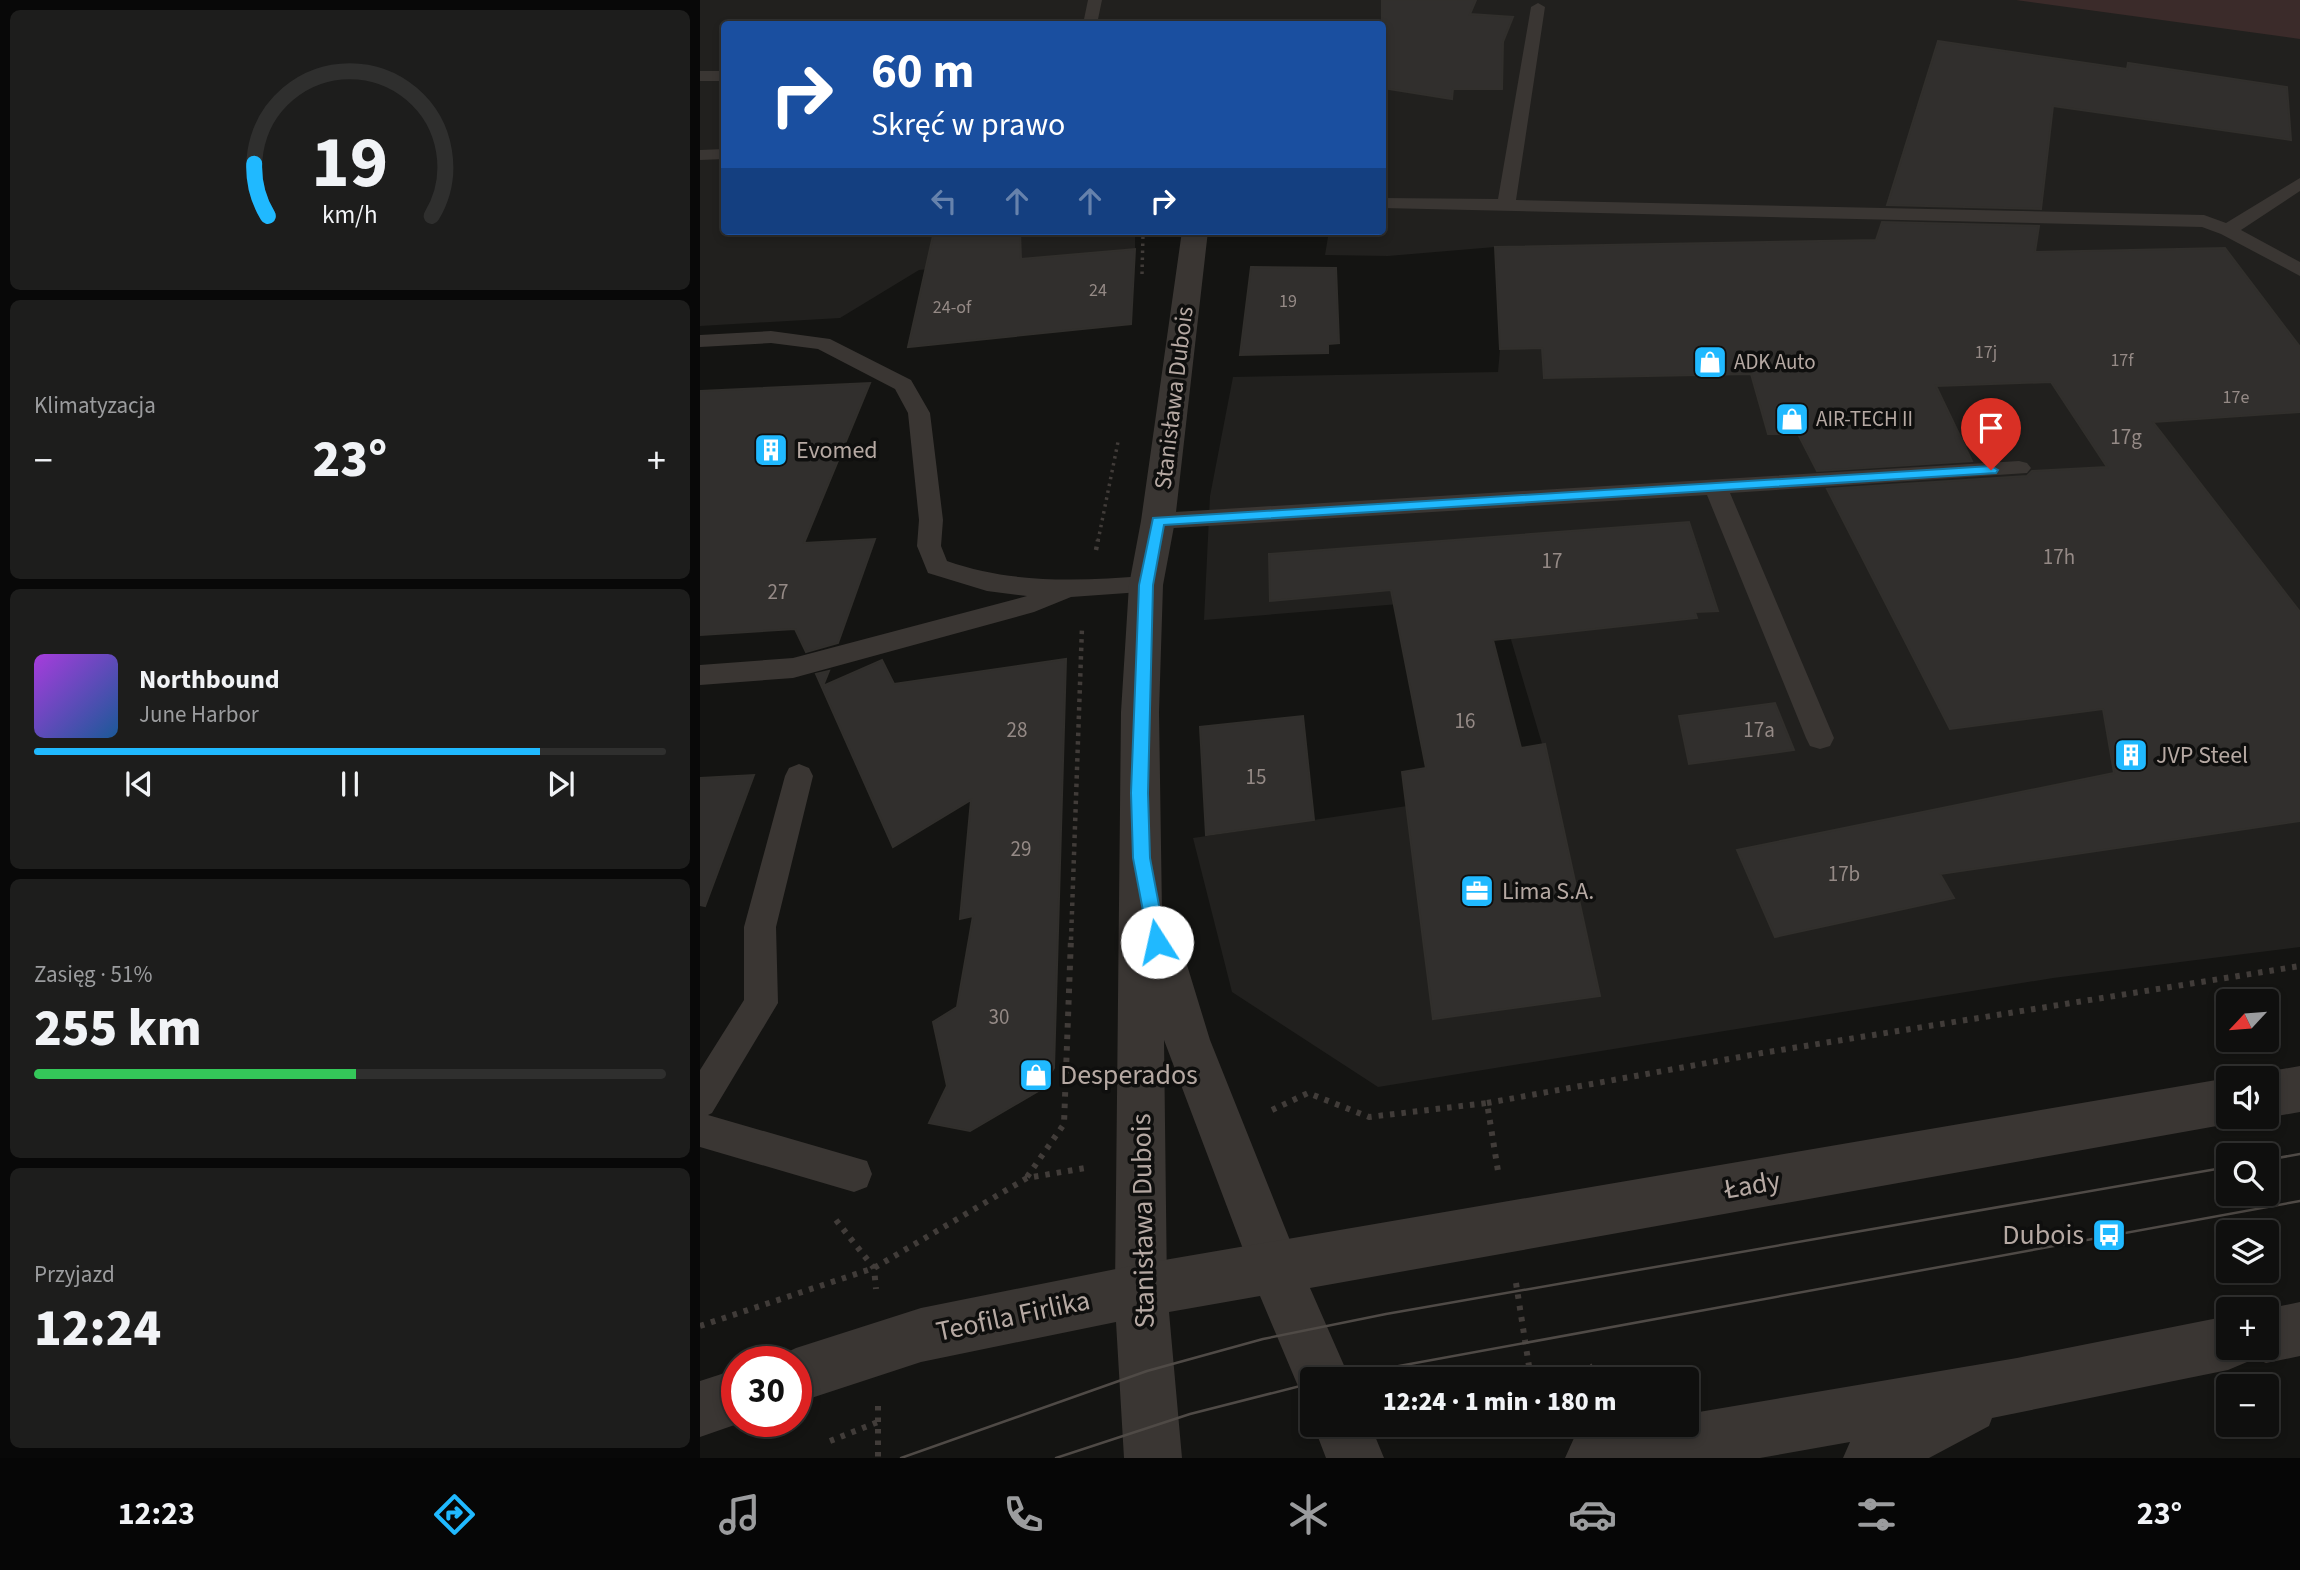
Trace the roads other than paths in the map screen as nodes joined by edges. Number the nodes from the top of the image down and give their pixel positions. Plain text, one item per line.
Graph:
1 (1095, 0) edge
2 (1538, 7) dead end
3 (1091, 21) edge
4 (700, 76) edge
5 (721, 76) edge
6 (700, 155) edge
7 (721, 155) edge
8 (2300, 183) edge
9 (1386, 203) edge
10 (1506, 205) junction
11 (2228, 230) junction
12 (1194, 235) edge
13 (2300, 270) edge
14 (700, 341) edge
15 (2019, 468) dead end
16 (1716, 488) junction
17 (1158, 521) junction
18 (1146, 585) junction
19 (1063, 591) junction
20 (700, 675) edge
21 (1820, 738) dead end
22 (799, 775) dead end
23 (1141, 858) junction
24 (2300, 1089) edge
25 (2279, 1093) edge
26 (700, 1101) edge
27 (2216, 1103) edge
28 (700, 1130) edge
29 (854, 1174) dead end
30 (1275, 1268) junction
31 (1140, 1290) junction
32 (2300, 1329) edge
33 (2279, 1333) edge
34 (2216, 1345) edge
35 (1317, 1367) edge
36 (812, 1371) edge
37 (2017, 1386) junction
38 (721, 1402) edge
39 (700, 1409) edge
40 (1346, 1437) edge
41 (1153, 1458) edge
42 (1355, 1458) edge
43 (1594, 1458) edge
44 (1872, 1458) edge

1 - 3 lane
2 - 10 lane
4 - 5 lane
6 - 7 lane
8 - 11 lane
9 - 10 lane
10 - 11 lane
11 - 13 lane
12 - 17 street, Stanisława Dubois
14 - 19 lane
15 - 16 lane
16 - 17 lane
16 - 21 lane
17 - 18 street, Stanisława Dubois
18 - 19 lane
18 - 23 street, Stanisława Dubois
19 - 20 lane
22 - 26 lane
23 - 30 street, Stanisława Dubois
23 - 31 street, Stanisława Dubois
24 - 25 street
27 - 30 street, Łady
28 - 29 lane
30 - 31 street, Teofila Firlika
30 - 35 street, Stanisława Dubois
31 - 36 street, Teofila Firlika
31 - 41 street, Stanisława Dubois
32 - 33 street
34 - 37 street
37 - 43 street
37 - 44 street
38 - 39 street
40 - 42 street

